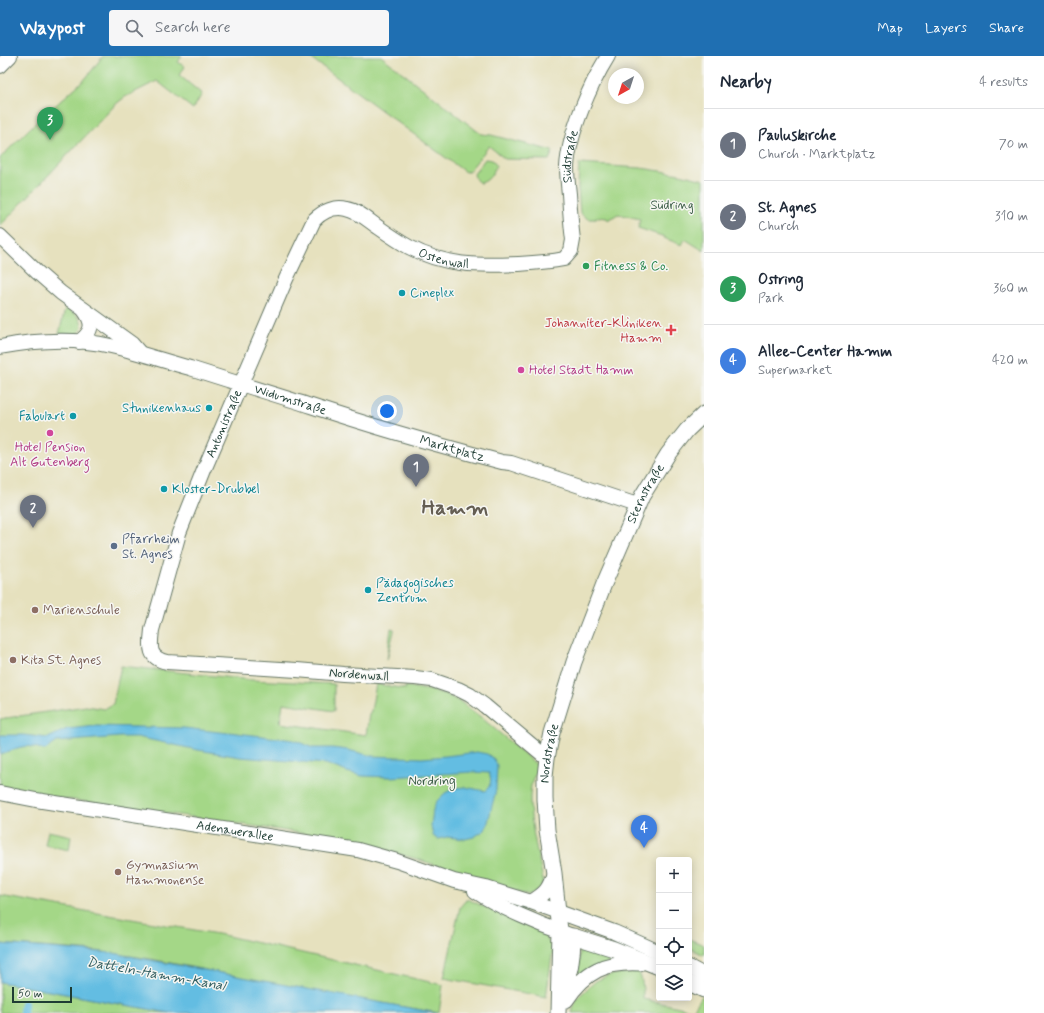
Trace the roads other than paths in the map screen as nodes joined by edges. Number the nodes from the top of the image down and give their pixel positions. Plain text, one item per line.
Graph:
1 (10, 56) edge
2 (606, 60) edge
3 (0, 66) edge
4 (328, 211) joint
5 (0, 236) edge
6 (569, 254) joint
7 (84, 310) junction
8 (79, 342) junction
9 (0, 347) edge
10 (141, 354) junction
11 (240, 384) junction
12 (704, 414) edge
13 (393, 433) joint
14 (638, 505) junction
15 (604, 584) joint
16 (151, 649) joint
17 (547, 758) junction
18 (0, 794) edge
19 (554, 873) junction
20 (466, 885) junction
21 (531, 902) junction
22 (565, 915) junction
23 (566, 933) junction
24 (656, 951) edge
25 (654, 965) edge
26 (692, 969) edge
27 (704, 975) edge
28 (692, 984) edge
29 (704, 990) edge
30 (561, 1002) edge

1 - 3 main road
2 - 6 main road, Südstraße
4 - 6 main road, Ostenwall
4 - 11 main road, Antonistraße
5 - 7 main road, Widumstraße
7 - 8 main road
7 - 10 main road, Widumstraße
8 - 9 main road, Widumstraße
8 - 10 main road, Widumstraße
10 - 11 main road, Widumstraße
11 - 13 main road, Widumstraße
11 - 16 main road, Antonistraße
12 - 14 main road, Sternstraße
13 - 14 main road, Marktplatz
14 - 15 main road, Sternstraße
15 - 17 main road, Nordstraße
16 - 17 main road, Nordenwall
17 - 19 main road, Nordstraße
18 - 20 main road, Adenauerallee
19 - 21 main road
19 - 22 main road, Nordstraße
20 - 21 main road, Adenauerallee
20 - 23 main road, Adenauerallee
21 - 22 main road, Adenauerallee
22 - 23 main road, Nordstraße
22 - 24 main road, Adenauerallee
23 - 25 main road
23 - 30 main road, Nordstraße
25 - 30 main road
26 - 27 main road
28 - 29 main road

